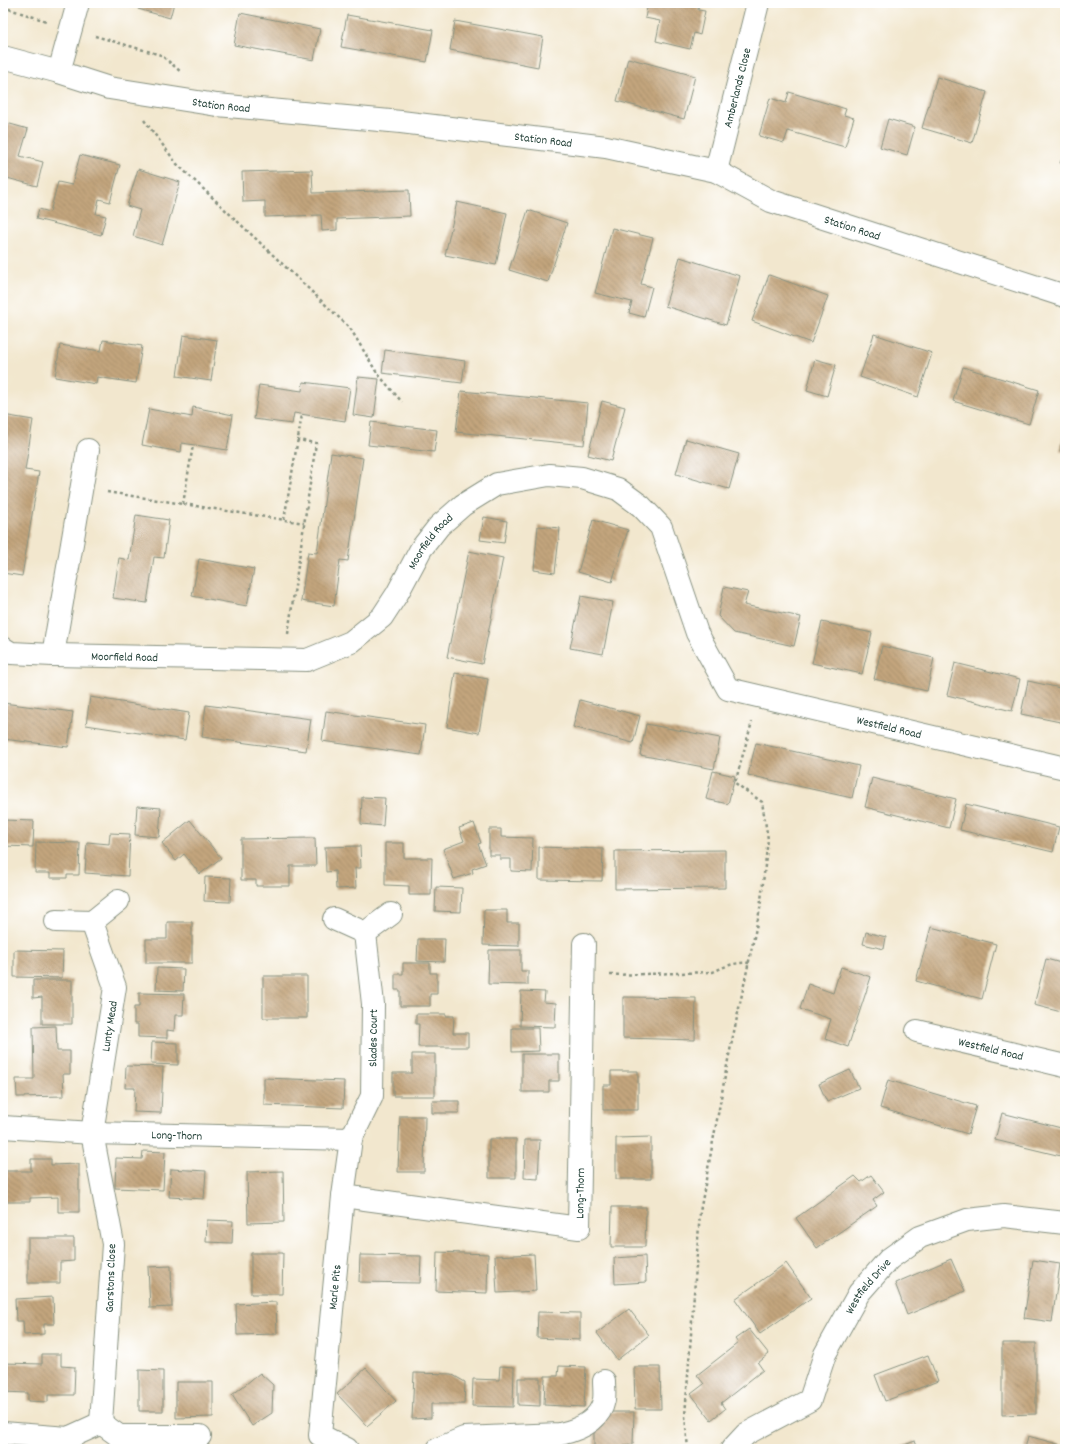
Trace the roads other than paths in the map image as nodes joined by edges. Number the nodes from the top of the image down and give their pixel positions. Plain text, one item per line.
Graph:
1 (78, 3) edge
2 (758, 3) edge
3 (3, 57) edge
4 (59, 72) junction
5 (716, 171) junction
6 (1065, 296) edge
7 (88, 450) dead end
8 (3, 648) edge
9 (53, 655) junction
10 (721, 676) joint
11 (1065, 768) edge
12 (118, 901) dead end
13 (391, 914) dead end
14 (334, 919) dead end
15 (56, 920) dead end
16 (92, 922) junction
17 (365, 933) junction
18 (584, 944) dead end
19 (918, 1031) dead end
20 (1065, 1066) edge
21 (3, 1127) edge
22 (92, 1133) junction
23 (351, 1139) junction
24 (342, 1196) junction
25 (1065, 1223) edge
26 (604, 1381) dead end
27 (101, 1423) junction
28 (3, 1433) edge
29 (200, 1436) dead end
30 (347, 1449) edge
31 (438, 1449) edge
32 (732, 1449) edge

1 - 4 street
2 - 5 street, Amberlands Close
3 - 4 street, Station Road
4 - 5 street, Station Road
5 - 6 street, Station Road
7 - 9 street
8 - 9 street, Moorfield Road
9 - 10 street, Moorfield Road
10 - 11 street, Westfield Road
12 - 16 street
13 - 17 street
14 - 17 street
15 - 16 street
16 - 22 street, Lunty Mead
17 - 23 street, Slades Court
18 - 24 street, Long-Thorn
19 - 20 street, Westfield Road
21 - 22 street, Long-Thorn
22 - 23 street, Long-Thorn
22 - 27 street, Garstons Close
23 - 24 street, Marle Pits
24 - 30 street, Marle Pits
25 - 32 street, Westfield Drive
26 - 31 street
27 - 28 street
27 - 29 street

